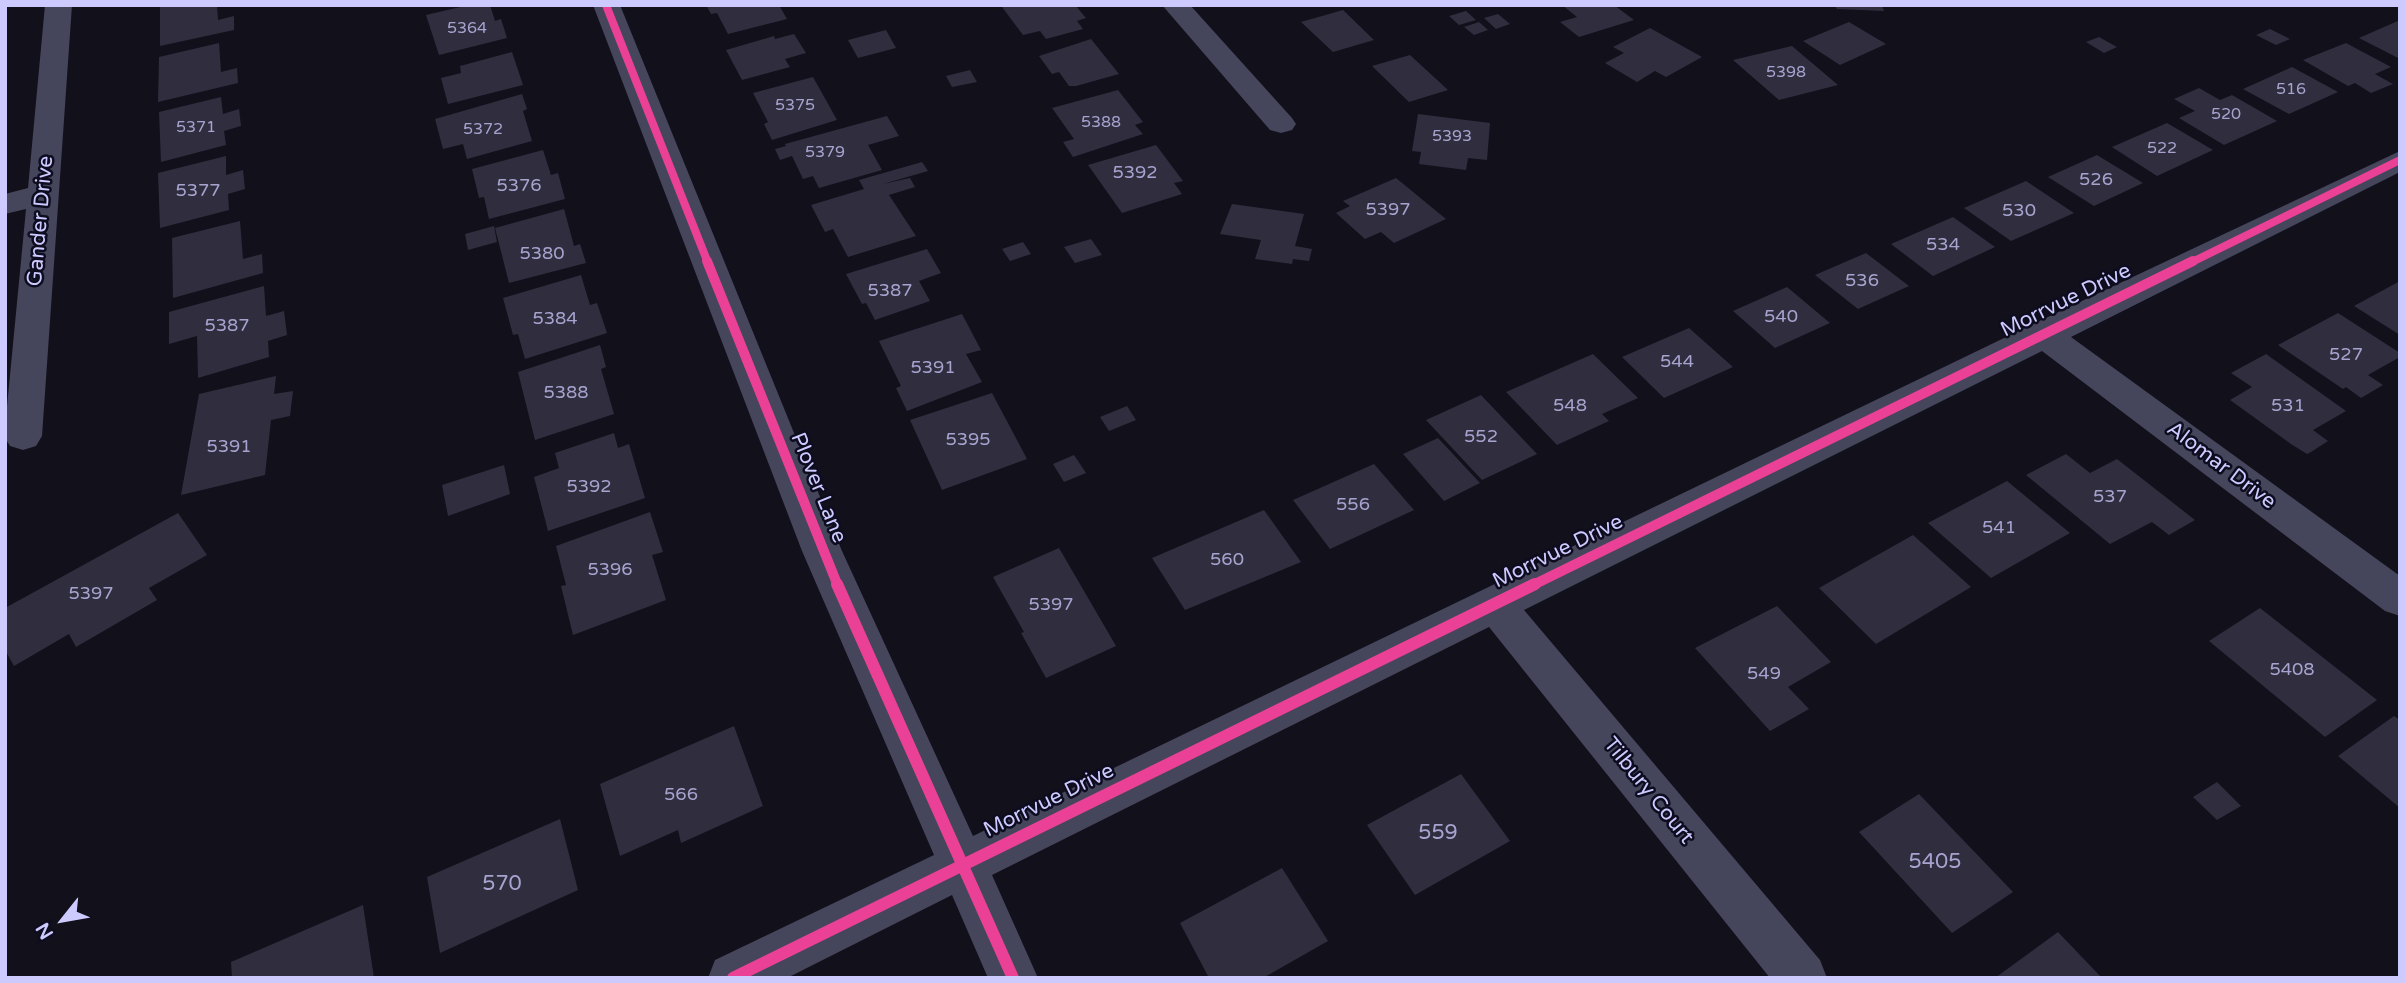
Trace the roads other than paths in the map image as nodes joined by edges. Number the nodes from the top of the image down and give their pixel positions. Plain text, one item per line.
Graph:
1 (59, 5) edge
2 (606, 5) edge
3 (1175, 5) edge
4 (1281, 124) dead end
5 (2400, 160) edge
6 (43, 194) junction
7 (5, 204) edge
8 (2043, 334) junction
9 (23, 436) dead end
10 (2400, 599) edge
11 (1495, 605) junction
12 (963, 865) junction
13 (733, 978) edge
14 (1013, 978) edge
15 (1802, 978) edge

1 - 6 street, Gander Drive
2 - 12 street, Plover Lane
3 - 4 street
5 - 8 street, Morrvue Drive
6 - 7 street
6 - 9 street, Gander Drive
8 - 10 street, Alomar Drive
8 - 11 street, Morrvue Drive
11 - 12 street, Morrvue Drive
11 - 15 street, Tilbury Court
12 - 13 street, Morrvue Drive
12 - 14 street, Plover Lane

